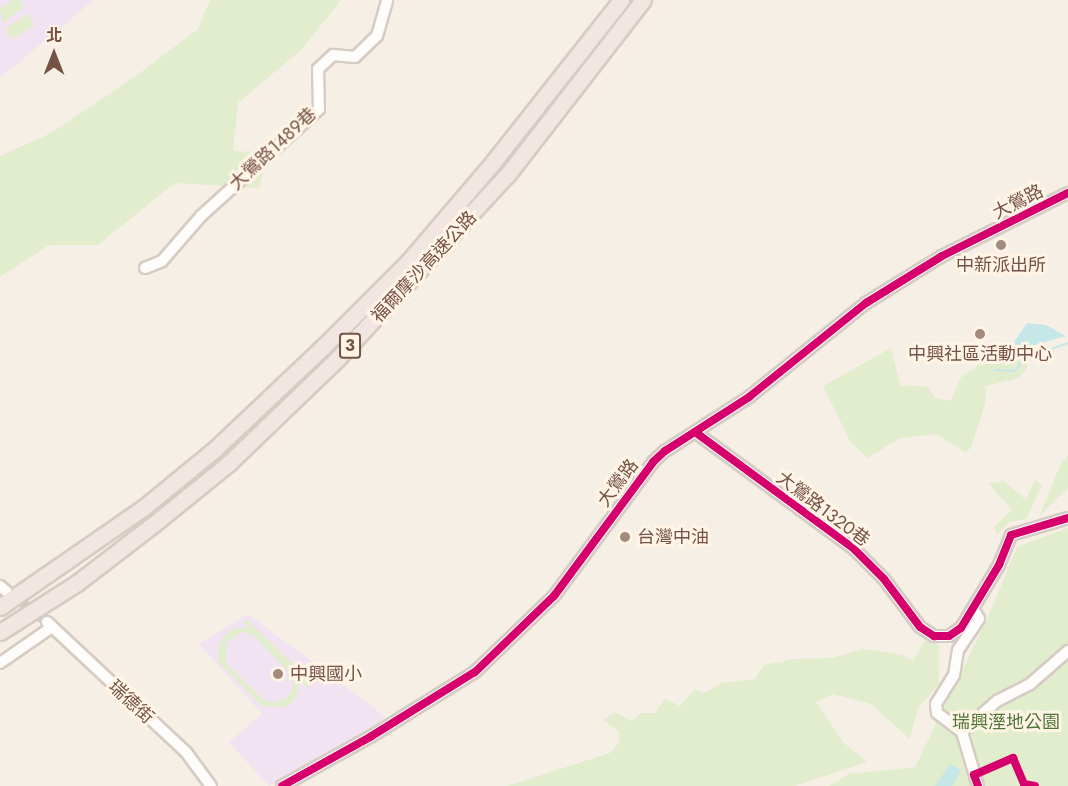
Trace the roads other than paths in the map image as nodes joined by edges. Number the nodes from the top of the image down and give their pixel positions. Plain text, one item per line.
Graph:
1 (387, 0) edge
2 (621, 0) edge
3 (643, 0) edge
4 (1068, 193) edge
5 (146, 268) dead end
6 (695, 432) junction
7 (1068, 518) edge
8 (0, 607) edge
9 (974, 610) junction
10 (0, 632) edge
11 (1068, 651) edge
12 (0, 663) edge
13 (962, 732) junction
14 (210, 786) edge
15 (282, 786) edge
16 (978, 786) edge

1 - 5 street, 大鶯路1489巷
2 - 8 highway, 福爾摩沙高速公路 / 3
3 - 10 highway, 福爾摩沙高速公路 / 3
4 - 6 street, 大鶯路
6 - 9 street, 大鶯路1320巷
6 - 15 street, 大鶯路
7 - 9 street, 大鶯路1320巷
9 - 13 street
11 - 13 street
12 - 14 street, 瑞德街
13 - 16 street

